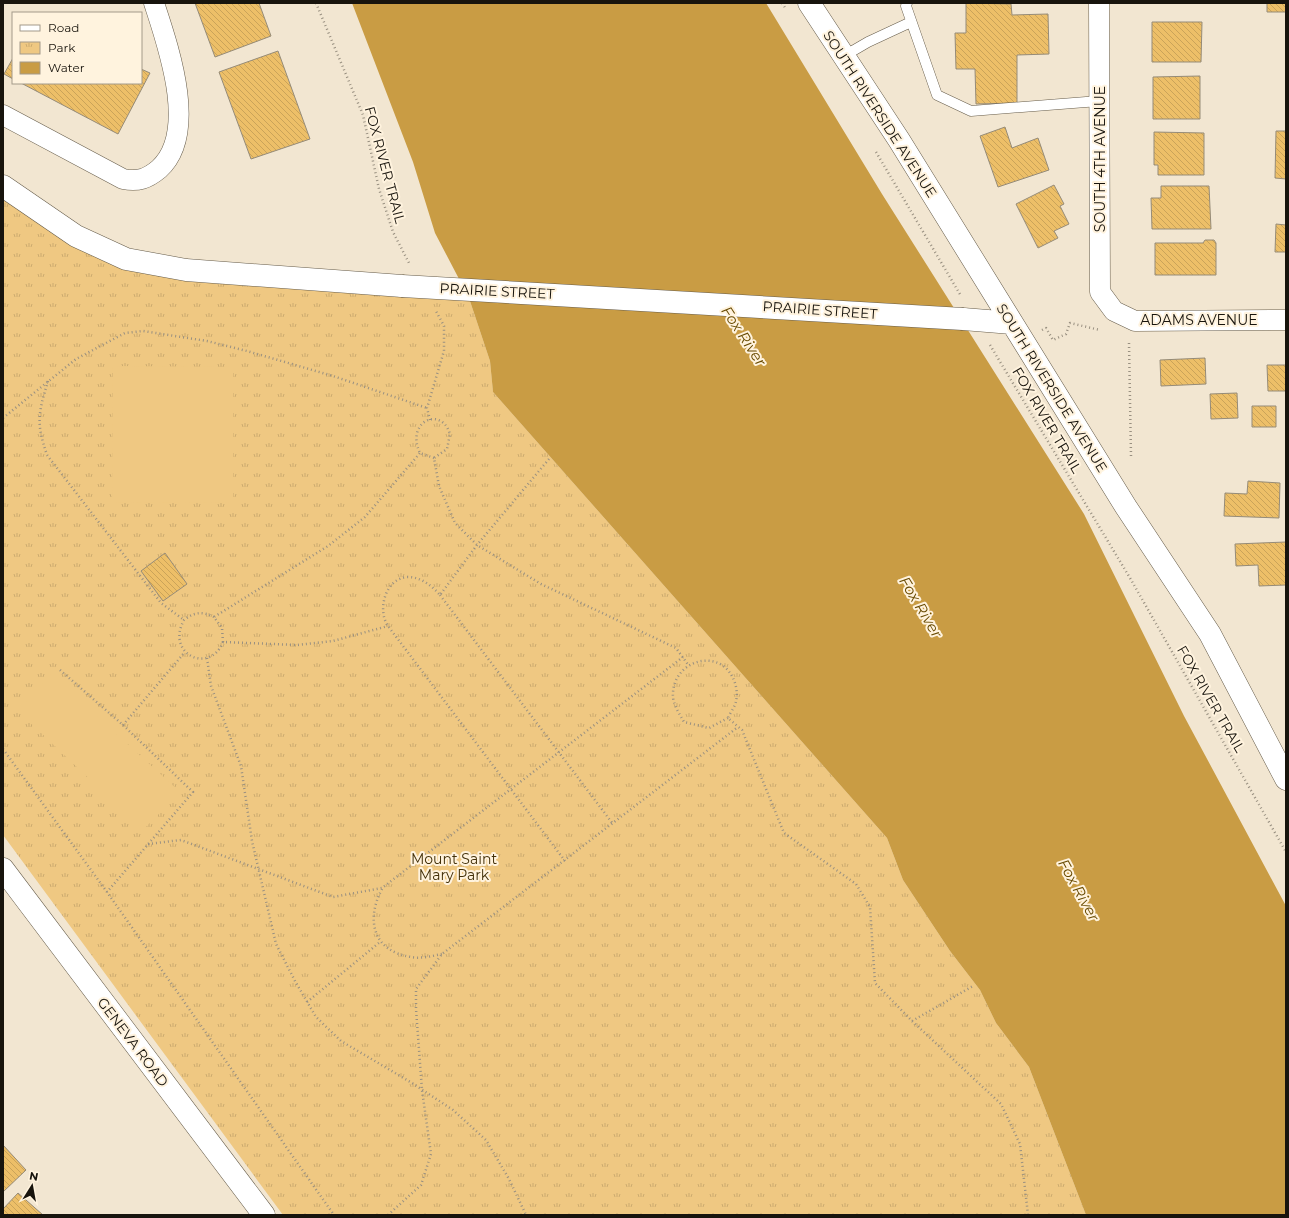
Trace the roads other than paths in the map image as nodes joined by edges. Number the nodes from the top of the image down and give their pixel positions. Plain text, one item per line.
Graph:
1 (154, 3) edge
2 (810, 3) edge
3 (907, 3) edge
4 (1099, 3) edge
5 (911, 22) junction
6 (844, 56) junction
7 (1099, 101) junction
8 (3, 115) edge
9 (3, 186) edge
10 (1114, 311) joint
11 (1286, 320) edge
12 (1017, 332) junction
13 (1286, 779) edge
14 (3, 869) edge
15 (264, 1215) edge

1 - 8 street
2 - 6 street, SOUTH RIVERSIDE AVENUE
3 - 5 lane
4 - 7 street, SOUTH 4TH AVENUE
5 - 6 lane
5 - 7 lane
6 - 12 street, SOUTH RIVERSIDE AVENUE
7 - 10 street, SOUTH 4TH AVENUE
9 - 12 street, PRAIRIE STREET, bridge
10 - 11 street, ADAMS AVENUE
12 - 13 street, SOUTH RIVERSIDE AVENUE
14 - 15 street, GENEVA ROAD

